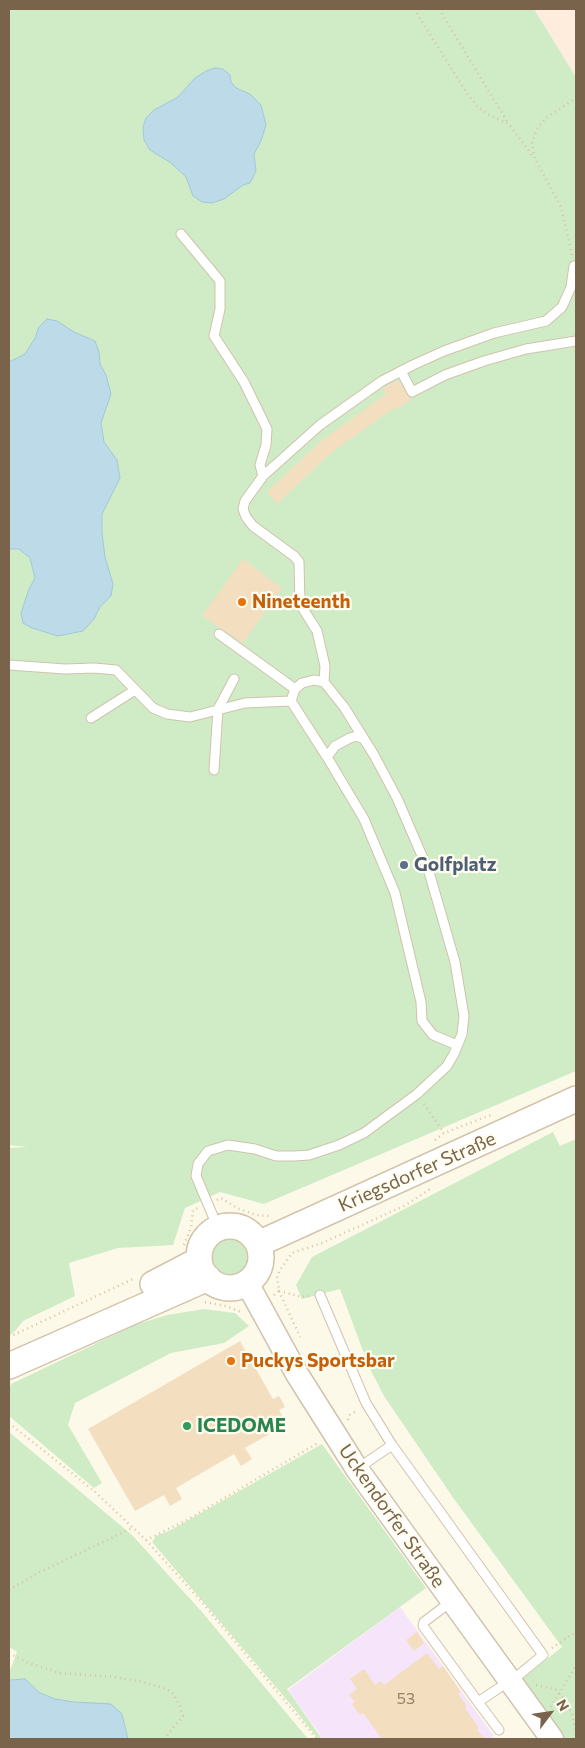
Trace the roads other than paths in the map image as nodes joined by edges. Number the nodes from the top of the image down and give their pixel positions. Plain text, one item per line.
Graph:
1 (181, 234) dead end
2 (574, 266) road end
3 (576, 341) edge
4 (401, 371) junction
5 (263, 476) junction
6 (219, 634) dead end
7 (9, 665) edge
8 (234, 679) dead end
9 (324, 682) junction
10 (295, 689) junction
11 (134, 690) junction
12 (290, 701) junction
13 (218, 709) junction
14 (90, 718) dead end
15 (364, 739) junction
16 (327, 757) junction
17 (214, 770) dead end
18 (457, 1045) junction
19 (576, 1099) edge
20 (218, 1228) junction
21 (258, 1244) junction
22 (196, 1262) junction
23 (247, 1283) junction
24 (320, 1295) road end
25 (9, 1349) edge
26 (9, 1366) edge
27 (392, 1445) junction
28 (357, 1469) junction
29 (452, 1601) junction
30 (510, 1680) junction
31 (478, 1702) junction
32 (499, 1730) dead end
33 (546, 1731) edge

1 - 5 lane
2 - 4 lane
3 - 4 lane
4 - 5 lane
5 - 9 lane
6 - 10 lane
7 - 11 lane
8 - 13 lane
9 - 10 lane
9 - 15 lane
10 - 12 lane
11 - 13 lane
11 - 14 lane
12 - 13 lane
12 - 16 lane
13 - 17 lane
15 - 16 lane
15 - 18 lane
16 - 18 lane
18 - 20 lane
19 - 21 main road, Kriegsdorfer Straße
20 - 21 main road
20 - 22 main road
21 - 23 main road
22 - 23 main road
22 - 25 main road
22 - 26 main road
23 - 28 street, Uckendorfer Straße
24 - 27 lane
27 - 28 lane
27 - 30 lane
28 - 29 street, Uckendorfer Straße
29 - 30 street, Uckendorfer Straße
29 - 31 lane
30 - 31 lane
30 - 33 street, Uckendorfer Straße
31 - 32 lane

